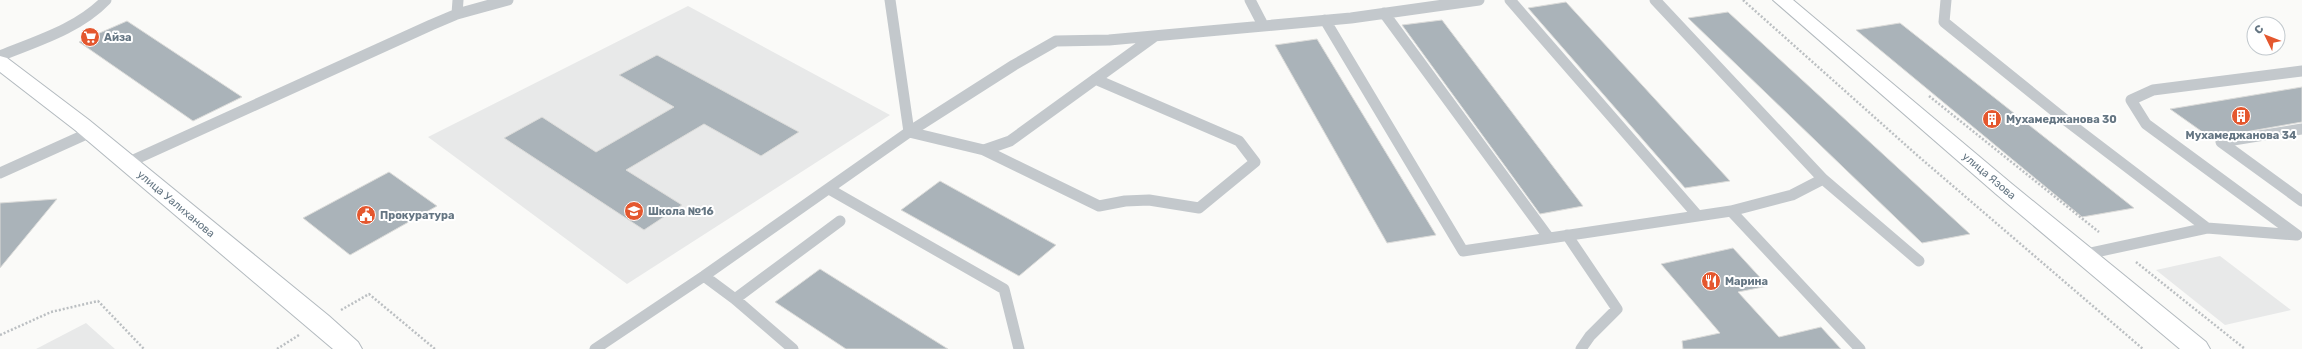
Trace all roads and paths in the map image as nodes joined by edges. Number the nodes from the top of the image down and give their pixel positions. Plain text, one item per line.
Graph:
1 (106, 0) edge
2 (458, 0) edge
3 (508, 0) edge
4 (890, 0) edge
5 (1250, 0) edge
6 (1479, 0) edge
7 (1510, 0) edge
8 (1655, 0) edge
9 (1743, 0) edge
10 (1782, 0) edge
11 (1946, 0) edge
12 (1384, 13) junction
13 (457, 14) junction
14 (1325, 20) junction
15 (1263, 26) junction
16 (1156, 35) junction
17 (0, 56) edge
18 (0, 62) edge
19 (2302, 71) edge
20 (1095, 79) junction
21 (1927, 94) dead end
22 (2302, 129) edge
23 (91, 132) junction
24 (909, 132) junction
25 (984, 150) junction
26 (127, 163) junction
27 (2, 174) edge
28 (1823, 179) junction
29 (829, 189) junction
30 (2302, 201) edge
31 (1731, 211) junction
32 (1698, 216) junction
33 (840, 221) dead end
34 (2207, 228) junction
35 (1567, 235) junction
36 (2300, 236) edge
37 (1549, 238) junction
38 (2117, 247) junction
39 (2082, 255) junction
40 (1919, 260) dead end
41 (704, 276) junction
42 (735, 299) junction
43 (320, 323) junction
44 (0, 336) edge
45 (144, 349) edge
46 (349, 349) edge
47 (435, 349) edge
48 (595, 349) edge
49 (793, 349) edge
50 (1019, 349) edge
51 (1581, 349) edge
52 (1860, 349) edge
53 (2143, 349) edge
54 (2197, 349) edge
55 (2245, 349) edge

1 - 17 lane
2 - 13 lane
3 - 13 lane
4 - 24 lane
5 - 15 lane
6 - 12 lane
7 - 32 lane
8 - 28 lane
9 - 53 path
10 - 39 street, улица Язова
11 - 34 lane
12 - 14 lane
12 - 37 lane
13 - 26 lane
14 - 15 lane
14 - 37 lane
15 - 16 lane
16 - 20 lane
16 - 24 lane
18 - 23 street, улица Уалиханова
19 - 36 lane
20 - 25 lane
20 - 25 lane
21 - 38 path
22 - 30 lane
23 - 26 street, улица Уалиханова
23 - 27 lane
24 - 25 lane
24 - 29 lane
26 - 43 street, улица Уалиханова
28 - 31 lane
28 - 40 lane
29 - 41 lane
29 - 50 lane
31 - 32 lane
31 - 52 lane
32 - 35 lane
33 - 42 lane
34 - 36 lane
34 - 38 lane
35 - 37 lane
35 - 51 lane
38 - 39 lane
38 - 55 path
39 - 54 street, улица Язова
41 - 42 lane
41 - 48 lane
42 - 49 lane
43 - 46 street, улица Уалиханова
43 - 47 path
44 - 45 path

